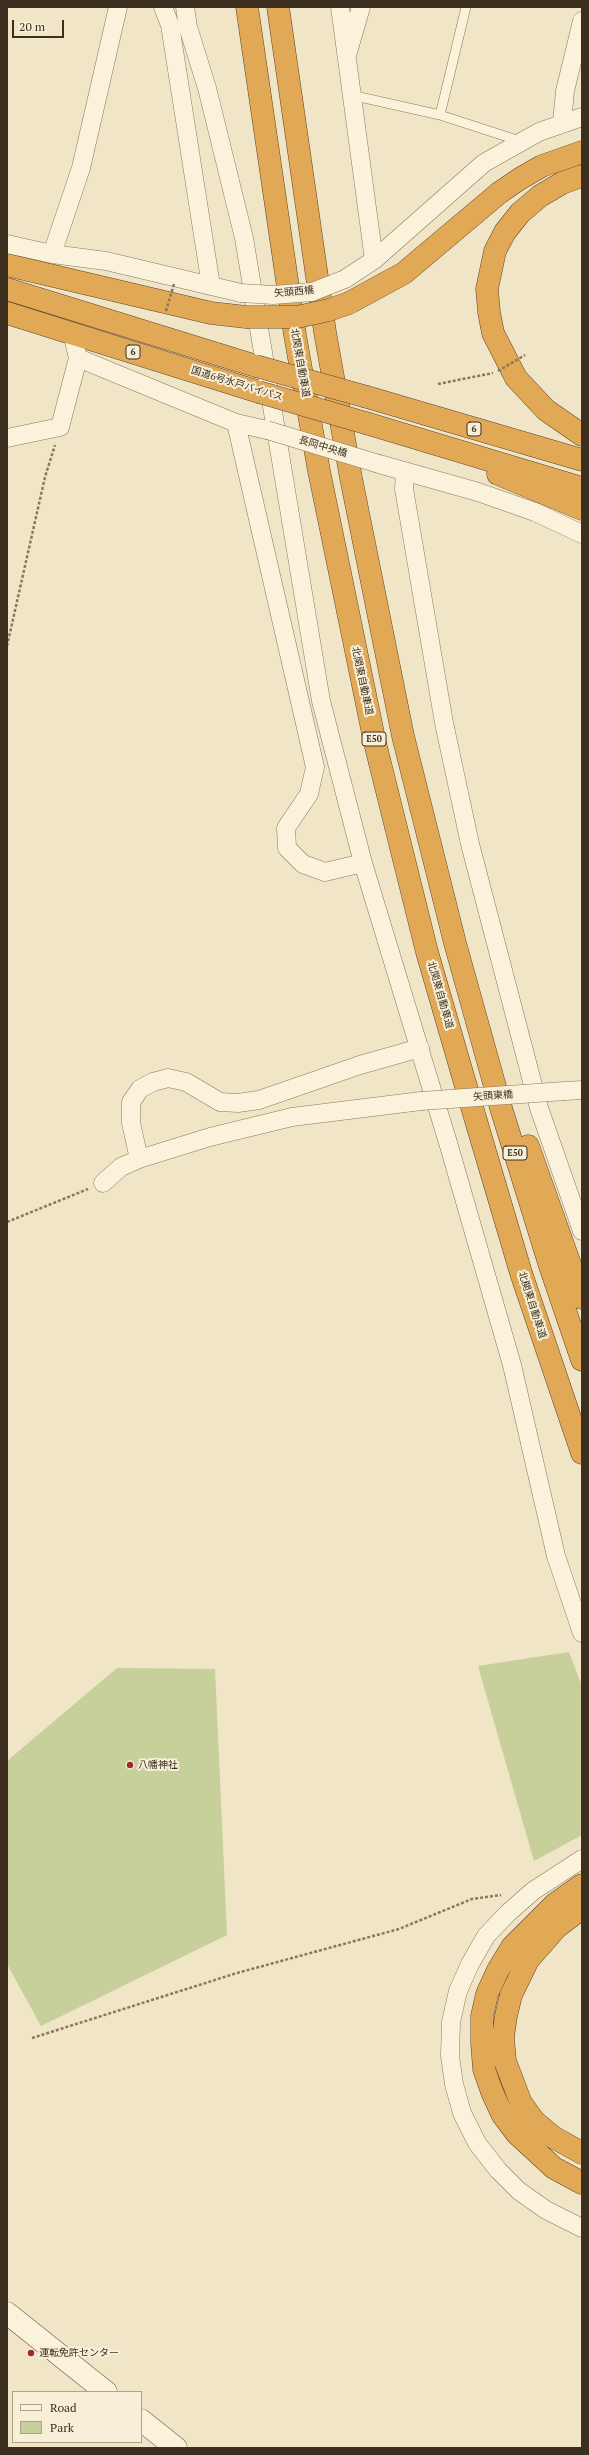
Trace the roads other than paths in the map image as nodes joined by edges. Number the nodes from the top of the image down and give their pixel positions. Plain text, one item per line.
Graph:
1 (118, 7) edge
2 (163, 7) edge
3 (185, 7) edge
4 (247, 7) edge
5 (278, 7) edge
6 (340, 7) edge
7 (361, 7) edge
8 (466, 7) edge
9 (582, 20) edge
10 (346, 56) junction
11 (351, 95) junction
12 (440, 115) junction
13 (582, 117) edge
14 (562, 123) junction
15 (520, 141) junction
16 (582, 152) edge
17 (582, 176) edge
18 (7, 244) edge
19 (52, 254) junction
20 (374, 260) junction
21 (7, 265) edge
22 (211, 286) junction
23 (7, 289) edge
24 (7, 312) edge
25 (72, 332) junction
26 (78, 358) junction
27 (236, 423) junction
28 (582, 435) edge
29 (7, 438) edge
30 (422, 440) junction
31 (582, 460) edge
32 (405, 472) junction
33 (582, 488) edge
34 (582, 509) edge
35 (582, 534) edge
36 (363, 863) junction
37 (455, 943) junction
38 (420, 1048) junction
39 (573, 1090) edge
40 (139, 1159) junction
41 (103, 1183) road end
42 (582, 1231) edge
43 (582, 1298) edge
44 (582, 1360) edge
45 (582, 1453) edge
46 (582, 1633) edge
47 (582, 1858) edge
48 (582, 1884) edge
49 (582, 1908) edge
50 (582, 2153) edge
51 (582, 2183) edge
52 (582, 2228) edge
53 (7, 2313) edge
54 (105, 2391) edge
55 (142, 2421) edge
56 (176, 2448) edge

1 - 19 street
2 - 22 street
3 - 36 street
4 - 45 highway, 北関東自動車道 / E50
5 - 37 highway, E50
6 - 10 street
7 - 10 street
8 - 12 lane
9 - 14 street
10 - 11 street
11 - 12 lane
11 - 20 street
12 - 15 lane
13 - 14 street, 矢頭西橋
14 - 15 street, 矢頭西橋
15 - 20 street, 矢頭西橋
16 - 21 highway, bridge
17 - 28 highway
18 - 19 street, 矢頭西橋
19 - 22 street, 矢頭西橋
20 - 22 street, 矢頭西橋, bridge
23 - 31 highway, 6, bridge
24 - 25 highway, 国道6号水戸バイパス / 6
25 - 26 street
25 - 30 highway, 国道6号水戸バイパス / 6, bridge
26 - 27 street, 長岡中央橋
26 - 29 street
27 - 32 street, 長岡中央橋, bridge
27 - 36 street
30 - 33 highway, 国道6号水戸バイパス / 6
30 - 34 highway
32 - 35 street, 長岡中央橋
32 - 42 street
36 - 38 street
37 - 43 highway
37 - 44 highway, E50
38 - 40 street
38 - 46 street
39 - 40 street, 矢頭東橋, bridge
40 - 41 street, 矢頭東橋
47 - 52 street
48 - 51 highway
49 - 50 highway
53 - 54 street
55 - 56 street

